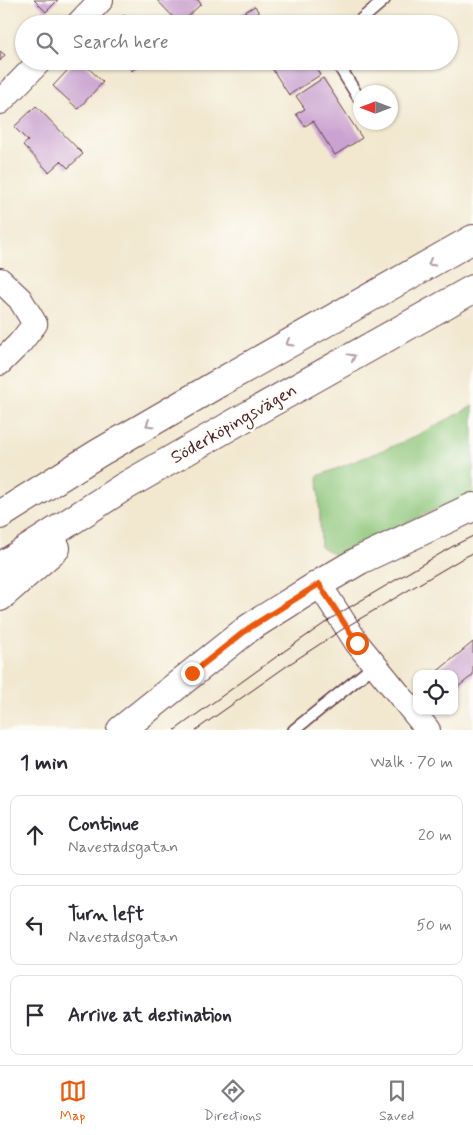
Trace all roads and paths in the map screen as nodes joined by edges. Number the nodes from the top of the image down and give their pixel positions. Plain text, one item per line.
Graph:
1 (101, 0) edge
2 (384, 0) edge
3 (87, 15) edge
4 (366, 15) edge
5 (31, 70) edge
6 (342, 70) edge
7 (353, 89) edge
8 (0, 102) edge
9 (473, 239) edge
10 (0, 280) edge
11 (473, 289) edge
12 (0, 363) edge
13 (122, 488) junction
14 (473, 507) edge
15 (0, 515) edge
16 (0, 567) edge
17 (319, 584) junction
18 (0, 597) edge
19 (375, 665) junction
20 (121, 730) edge
21 (294, 730) edge
22 (428, 730) edge

1 - 3 street
2 - 4 lane
5 - 8 street
6 - 7 lane
9 -> 15 main road
10 - 12 street
13 -> 11 main road, Söderköpingsvägen
13 - 16 main road, Söderköpingsvägen
13 - 18 main road
14 - 17 main road
17 - 19 street
17 - 20 main road
19 - 21 lane
19 - 22 street

